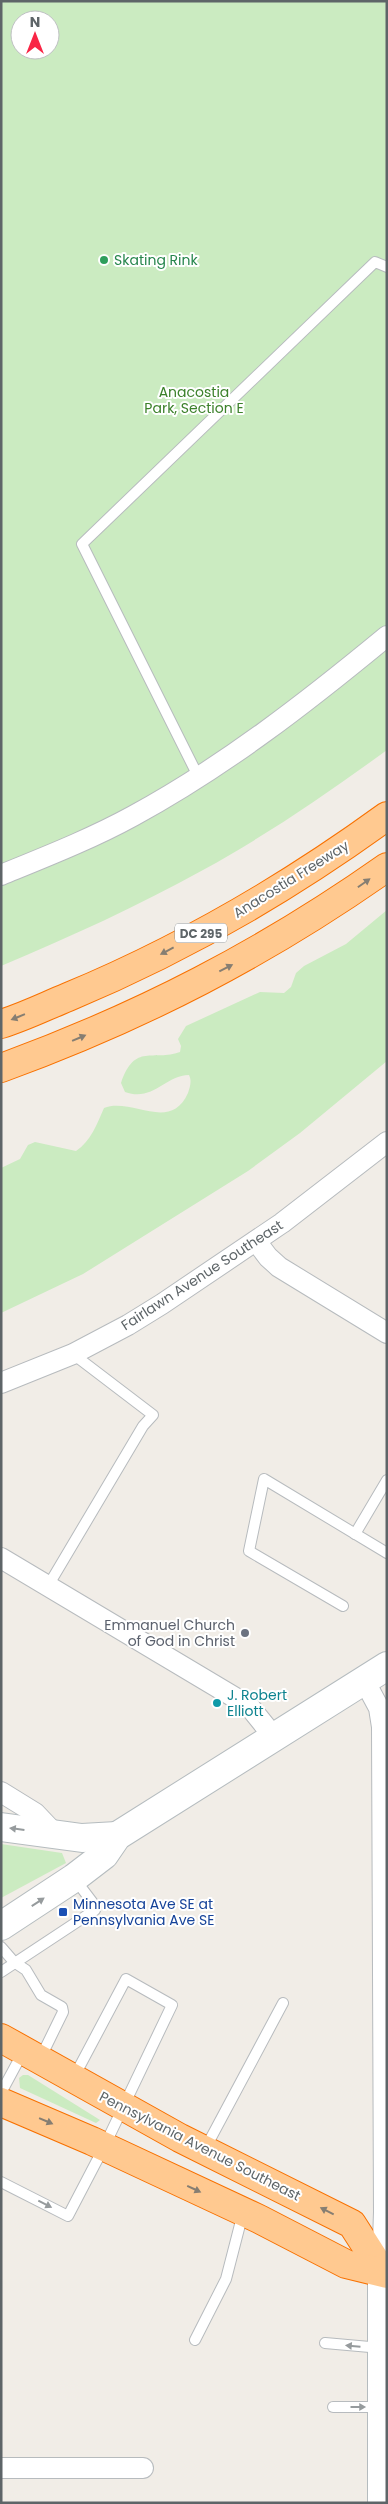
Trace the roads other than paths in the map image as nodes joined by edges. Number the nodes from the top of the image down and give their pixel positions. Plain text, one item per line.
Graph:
1 (387, 267) edge
2 (387, 636) edge
3 (198, 776) junction
4 (387, 816) edge
5 (387, 867) edge
6 (1, 875) edge
7 (1, 1024) edge
8 (1, 1068) edge
9 (387, 1142) edge
10 (256, 1241) junction
11 (387, 1333) edge
12 (72, 1354) junction
13 (1, 1383) edge
14 (387, 1480) edge
15 (355, 1534) junction
16 (387, 1553) edge
17 (1, 1558) edge
18 (48, 1586) junction
19 (344, 1606) dead end
20 (387, 1666) edge
21 (364, 1680) junction
22 (274, 1737) junction
23 (384, 1747) edge
24 (1, 1792) edge
25 (1, 1827) edge
26 (55, 1834) junction
27 (117, 1836) junction
28 (74, 1878) junction
29 (1, 1926) edge
30 (1, 1947) edge
31 (14, 1962) junction
32 (1, 1972) edge
33 (283, 2003) dead end
34 (385, 2043) edge
35 (21, 2050) edge
36 (73, 2079) junction
37 (1, 2093) edge
38 (1, 2102) edge
39 (122, 2106) junction
40 (104, 2147) junction
41 (205, 2150) junction
42 (1, 2182) edge
43 (243, 2212) junction
44 (385, 2212) edge
45 (352, 2224) junction
46 (384, 2272) edge
47 (195, 2340) dead end
48 (325, 2343) dead end
49 (382, 2348) junction
50 (334, 2407) dead end
51 (382, 2407) junction
52 (1, 2468) edge
53 (143, 2468) dead end
54 (383, 2501) edge

1 - 3 lane
2 - 3 street
3 - 6 street
4 -> 7 highway, Anacostia Freeway / DC 295
8 -> 5 highway
9 - 10 street, Fairlawn Avenue Southeast
10 - 11 street
10 - 12 street, Fairlawn Avenue Southeast
12 - 13 street, Fairlawn Avenue Southeast
12 - 18 lane
14 - 15 lane
15 - 16 lane
15 - 19 lane
17 - 18 street
18 - 22 street
20 - 21 main road
21 - 22 main road
21 - 23 street
22 - 27 main road
23 - 34 street
24 - 26 street
26 -> 25 main road
26 - 27 main road
27 - 28 main road
29 -> 28 main road
28 - 31 lane
30 - 31 lane
31 - 32 lane
31 - 35 lane
33 - 41 lane
34 - 44 street
35 - 36 highway, Pennsylvania Avenue Southeast
35 - 37 lane
36 - 39 highway, Pennsylvania Avenue Southeast
36 - 39 lane
38 -> 40 highway
39 - 40 lane
39 - 41 highway, Pennsylvania Avenue Southeast
42 -> 40 lane
40 -> 43 highway
45 -> 41 highway, Pennsylvania Avenue Southeast
43 - 46 highway
43 - 47 lane
44 - 45 street
44 - 46 street
45 - 46 highway
46 - 49 main road
49 -> 48 lane
49 - 51 main road
50 -> 51 lane
51 - 54 main road
52 - 53 street

